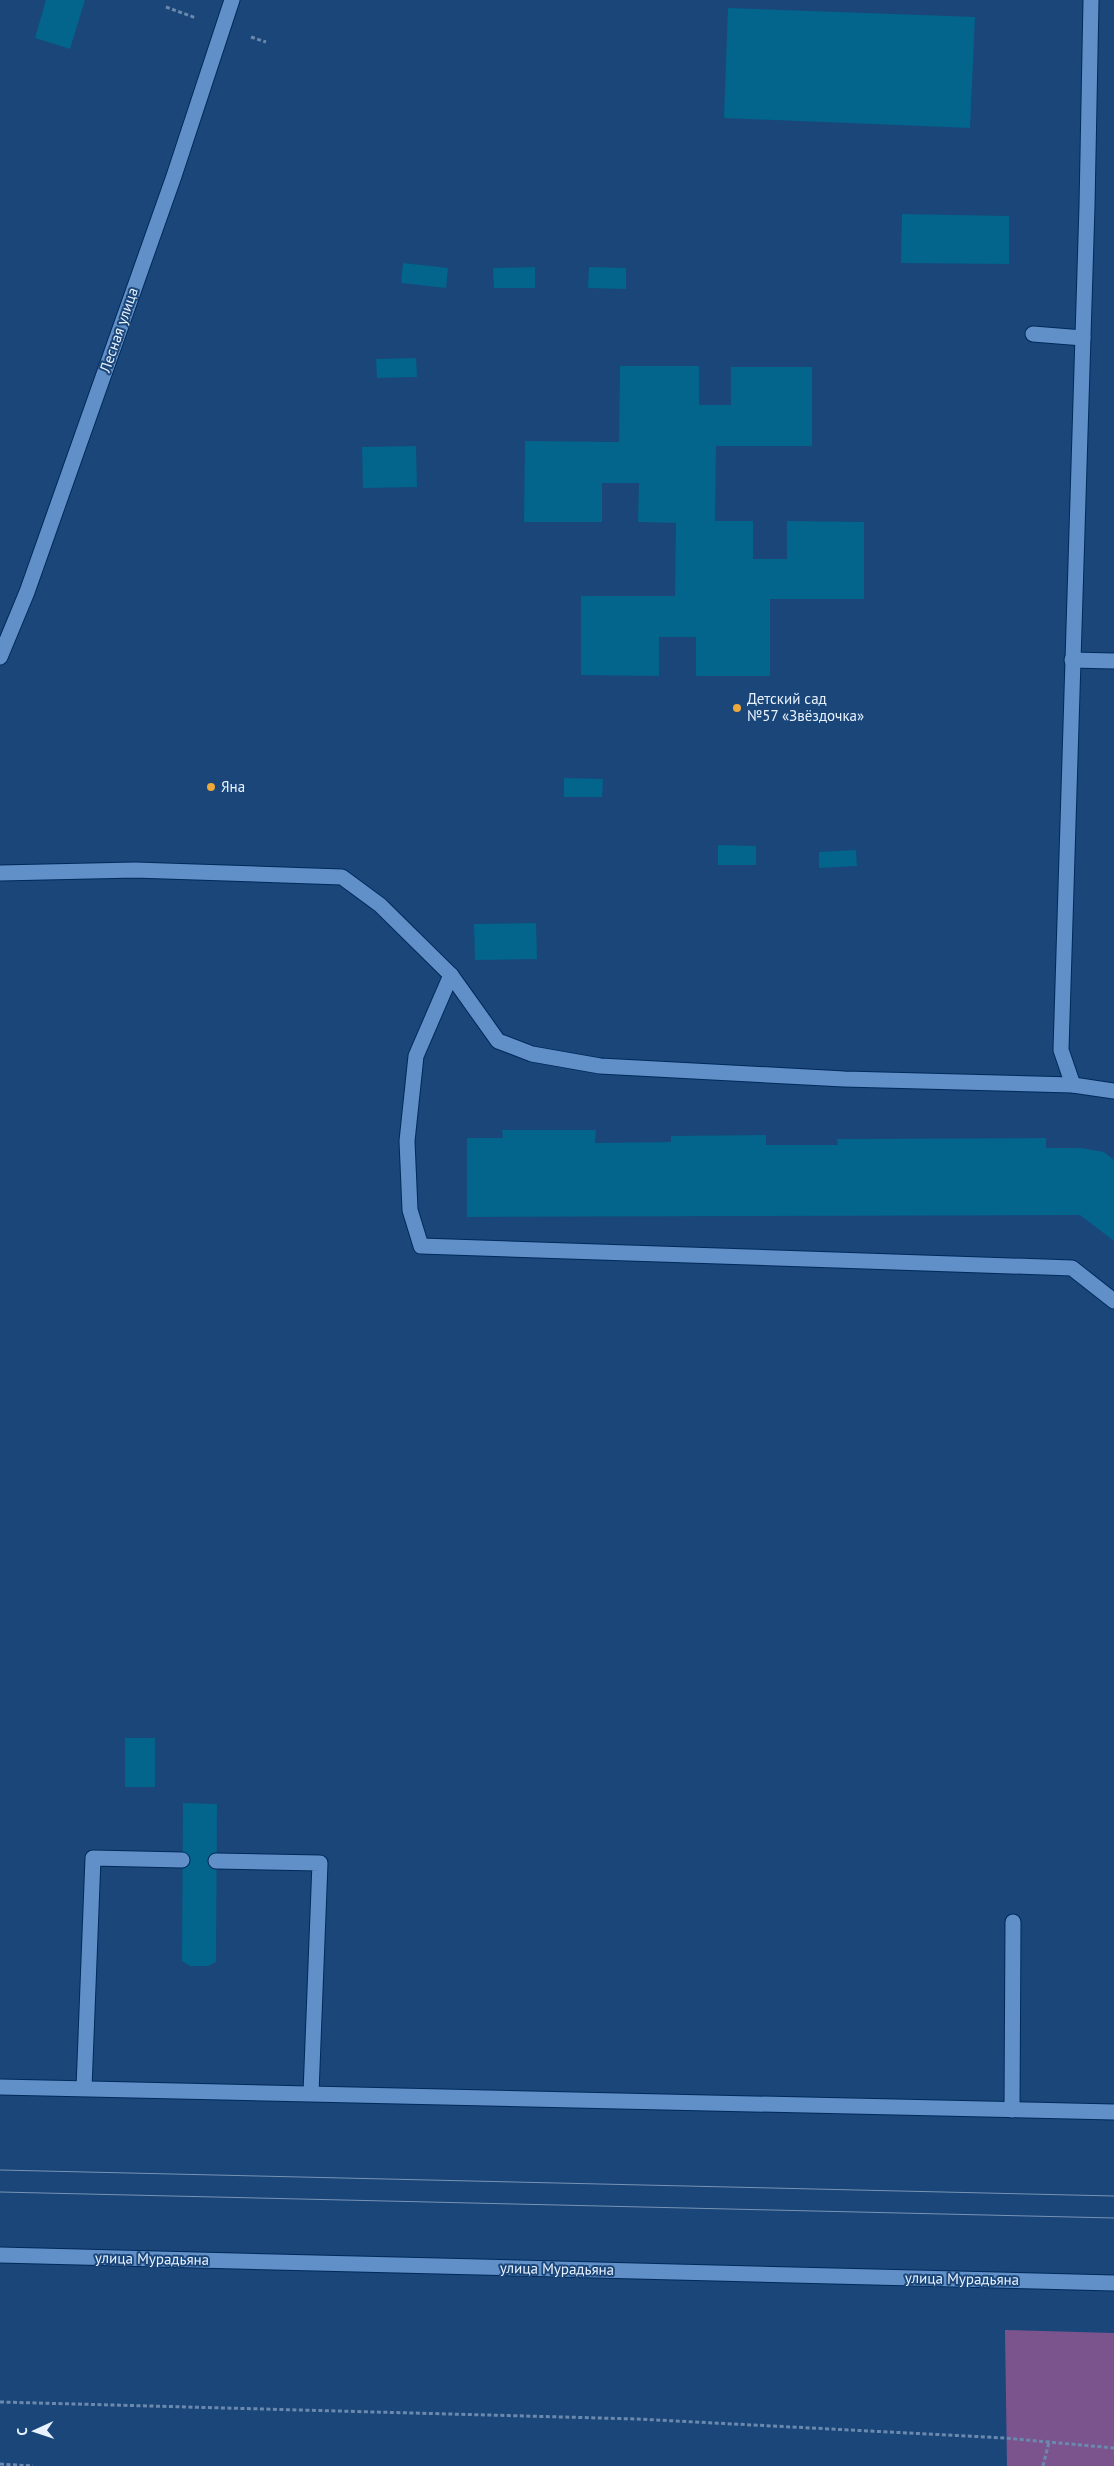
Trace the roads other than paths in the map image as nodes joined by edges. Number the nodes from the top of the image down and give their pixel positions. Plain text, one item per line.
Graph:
1 (232, 0) edge
2 (1091, 0) edge
3 (1033, 334) dead end
4 (1083, 338) junction
5 (0, 657) edge
6 (1072, 660) junction
7 (1114, 661) edge
8 (0, 873) edge
9 (451, 975) junction
10 (1073, 1085) junction
11 (1114, 1091) edge
12 (1114, 1301) edge
13 (182, 1860) dead end
14 (216, 1861) dead end
15 (1013, 1922) dead end
16 (0, 2087) edge
17 (84, 2088) junction
18 (311, 2093) junction
19 (1012, 2110) junction
20 (1114, 2112) edge
21 (0, 2255) edge
22 (1114, 2283) edge

1 - 5 main road, Лесная улица
2 - 4 main road
3 - 4 main road
4 - 6 main road
6 - 7 main road
6 - 10 main road
8 - 9 main road
9 - 10 main road
9 - 12 main road
10 - 11 main road
13 - 17 main road
14 - 18 main road
15 - 19 main road
16 - 17 main road
17 - 18 main road
18 - 19 main road
19 - 20 main road
21 - 22 main road, улица Мурадьяна

